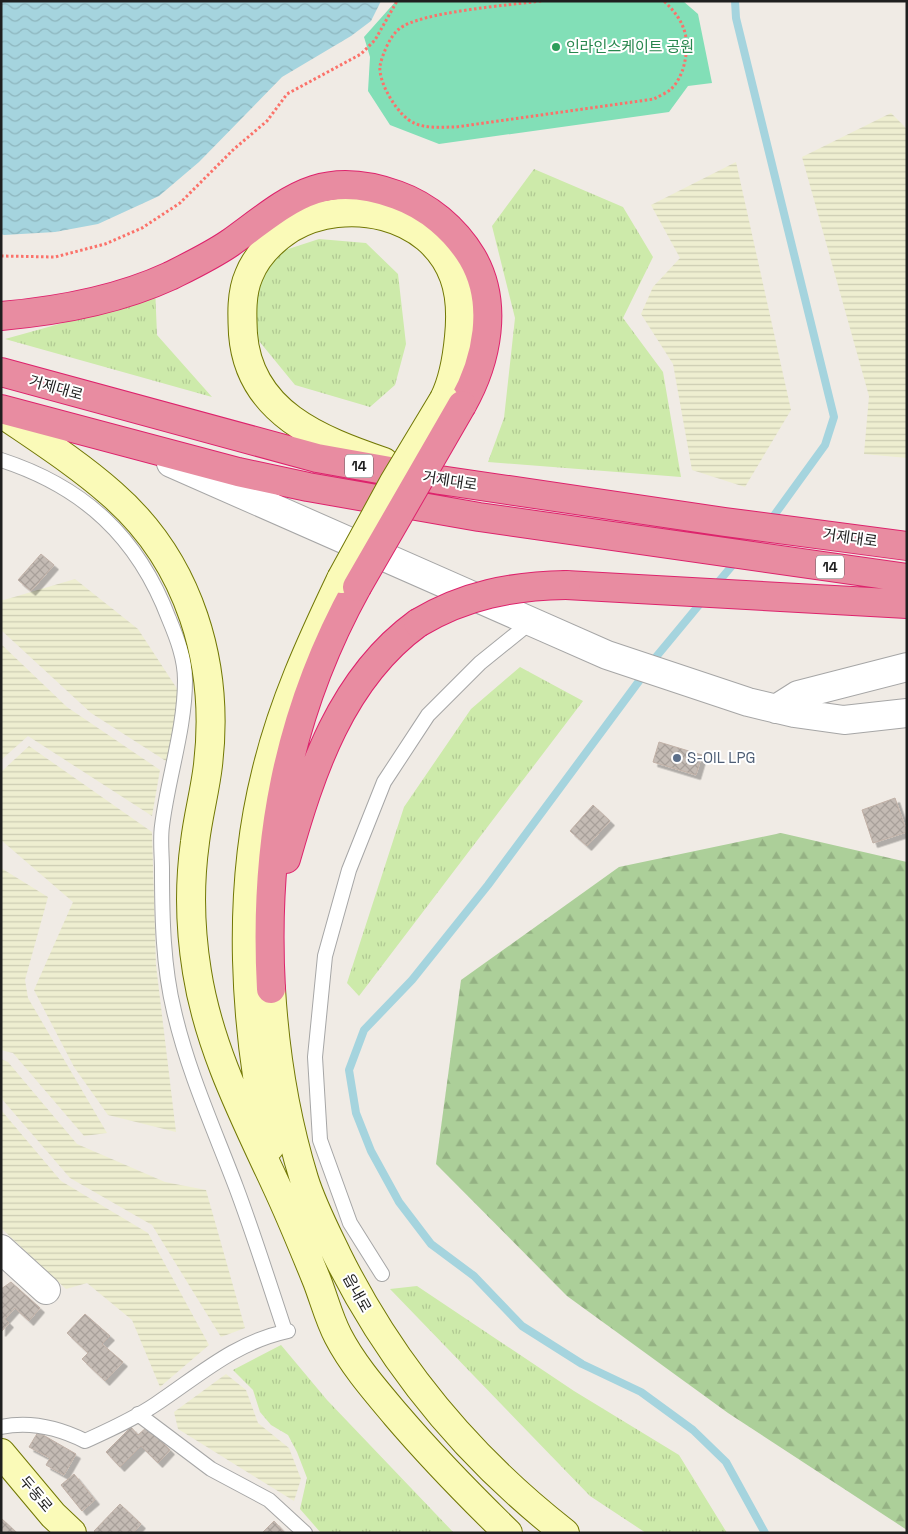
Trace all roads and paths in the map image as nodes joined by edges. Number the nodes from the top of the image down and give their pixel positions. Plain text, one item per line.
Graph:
1 (397, 1) edge
2 (541, 1) edge
3 (664, 1) edge
4 (1, 256) edge
5 (1, 316) edge
6 (1, 372) edge
7 (453, 402) junction
8 (1, 409) edge
9 (1, 413) edge
10 (120, 440) junction
11 (1, 460) edge
12 (435, 479) junction
13 (907, 531) edge
14 (816, 534) junction
15 (907, 546) edge
16 (907, 578) edge
17 (349, 583) junction
18 (907, 604) edge
19 (532, 622) junction
20 (907, 667) edge
21 (776, 709) junction
22 (907, 714) edge
23 (271, 989) junction
24 (284, 1202) junction
25 (1, 1249) edge
26 (382, 1274) dead end
27 (46, 1290) dead end
28 (138, 1414) junction
29 (1, 1427) edge
30 (1, 1453) edge
31 (1, 1478) edge
32 (52, 1533) edge
33 (72, 1533) edge
34 (305, 1533) edge
35 (508, 1533) edge
36 (565, 1533) edge

1 - 4 path
2 - 3 path
5 - 7 highway
6 - 12 highway, 거제대로 / 14
7 - 12 street
7 - 17 highway, bridge
8 - 10 highway, 거제대로 / 14
9 - 24 street
10 - 16 highway, 거제대로 / 14
10 - 19 street
11 - 28 lane
12 - 14 highway, 거제대로 / 14
13 - 14 highway
14 - 15 highway, 거제대로 / 14
17 - 23 highway
17 - 24 street
18 - 23 highway, bridge
19 - 21 street
19 - 26 lane
20 - 21 street
21 - 22 street
23 - 36 street, 읍내로
24 - 35 street, 읍내로
25 - 27 street
28 - 29 lane
28 - 34 lane
30 - 33 street, 두동로
31 - 32 street, 두동로

